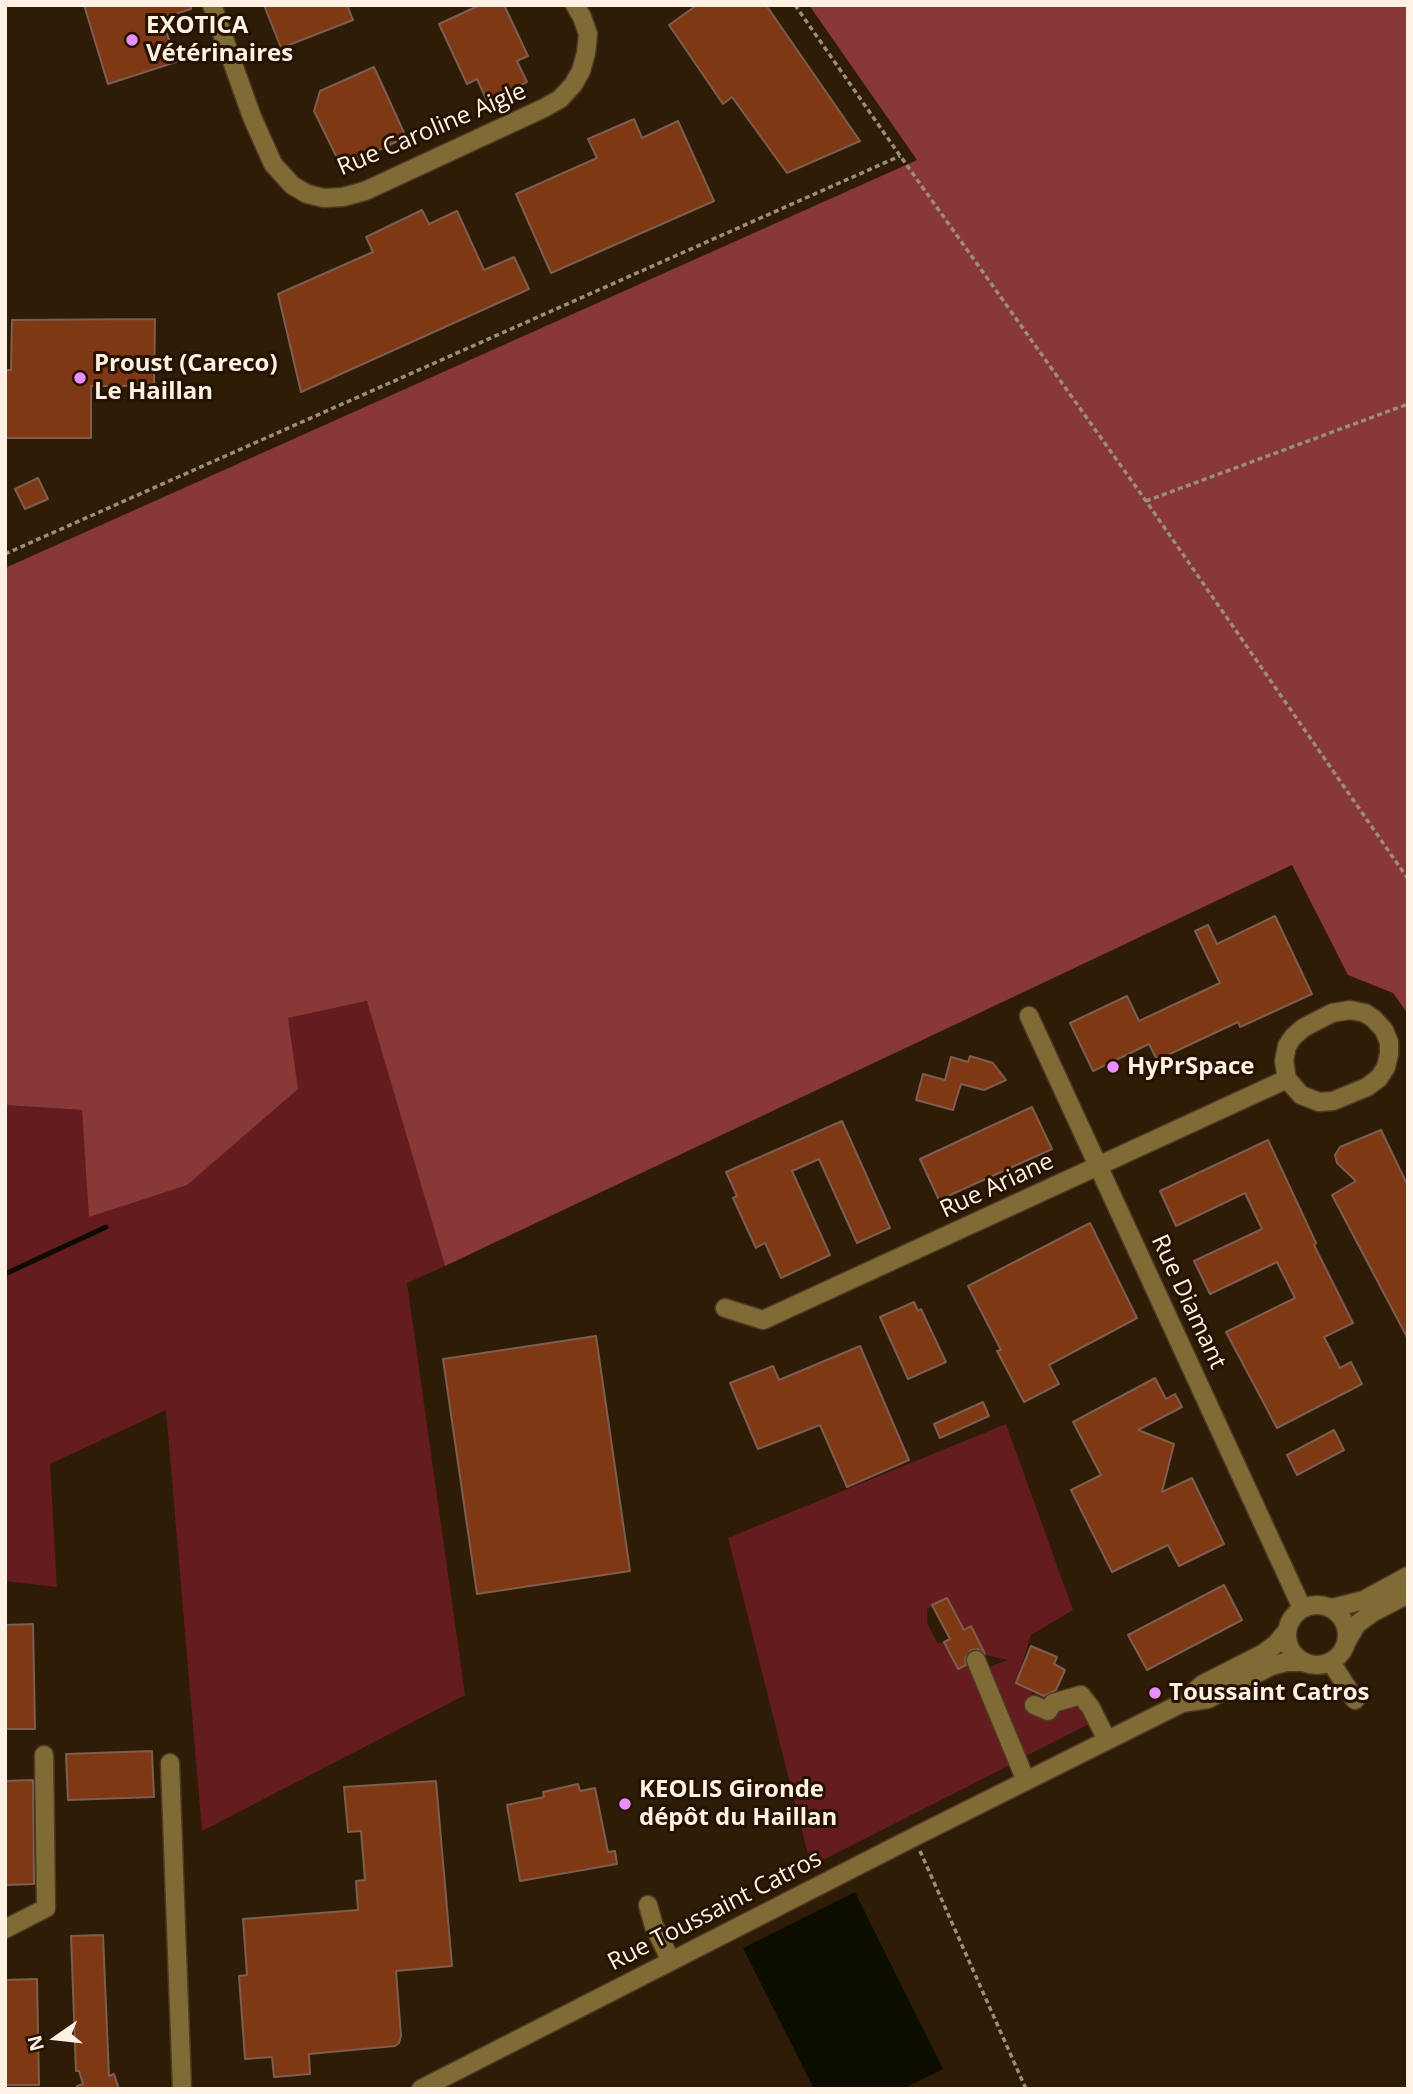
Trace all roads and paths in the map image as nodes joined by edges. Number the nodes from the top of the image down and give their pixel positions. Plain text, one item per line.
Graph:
1 (212, 5) edge
2 (575, 5) edge
3 (795, 5) edge
4 (900, 156) junction
5 (1408, 404) edge
6 (1146, 501) junction
7 (5, 554) edge
8 (1408, 879) edge
9 (1029, 1016) dead end
10 (1287, 1079) junction
11 (1098, 1166) junction
12 (725, 1308) dead end
13 (1408, 1576) edge
14 (1408, 1594) edge
15 (1302, 1608) junction
16 (1332, 1608) junction
17 (1286, 1632) junction
18 (1346, 1641) junction
19 (976, 1660) dead end
20 (1303, 1662) junction
21 (1331, 1662) junction
22 (1355, 1700) dead end
23 (1182, 1703) junction
24 (1034, 1705) dead end
25 (1107, 1740) junction
26 (44, 1755) dead end
27 (170, 1763) dead end
28 (1026, 1781) junction
29 (914, 1837) junction
30 (648, 1905) dead end
31 (5, 1929) edge
32 (671, 1961) junction
33 (182, 2089) edge
34 (421, 2089) edge
35 (1026, 2089) edge

1 - 2 street, Rue Caroline Aigle
3 - 4 path
4 - 6 path
4 - 7 path
5 - 6 path
6 - 8 path
9 - 11 street, Rue Diamant
10 - 10 street
10 - 11 street, Rue Ariane
11 - 12 street, Rue Ariane
11 - 15 street, Rue Diamant
13 - 16 street
14 - 18 street
15 - 16 street
15 - 17 street
16 - 18 street
17 - 20 street
17 - 23 street, Rue Toussaint Catros
18 - 21 street
19 - 28 street
20 - 21 street
20 - 23 street, Rue Toussaint Catros
21 - 22 street
23 - 25 street, Rue Toussaint Catros
24 - 25 street
25 - 28 street, Rue Toussaint Catros
26 - 31 street
27 - 33 street
28 - 29 street, Rue Toussaint Catros
29 - 32 street, Rue Toussaint Catros
29 - 35 path
30 - 32 street
32 - 34 street, Rue Toussaint Catros

